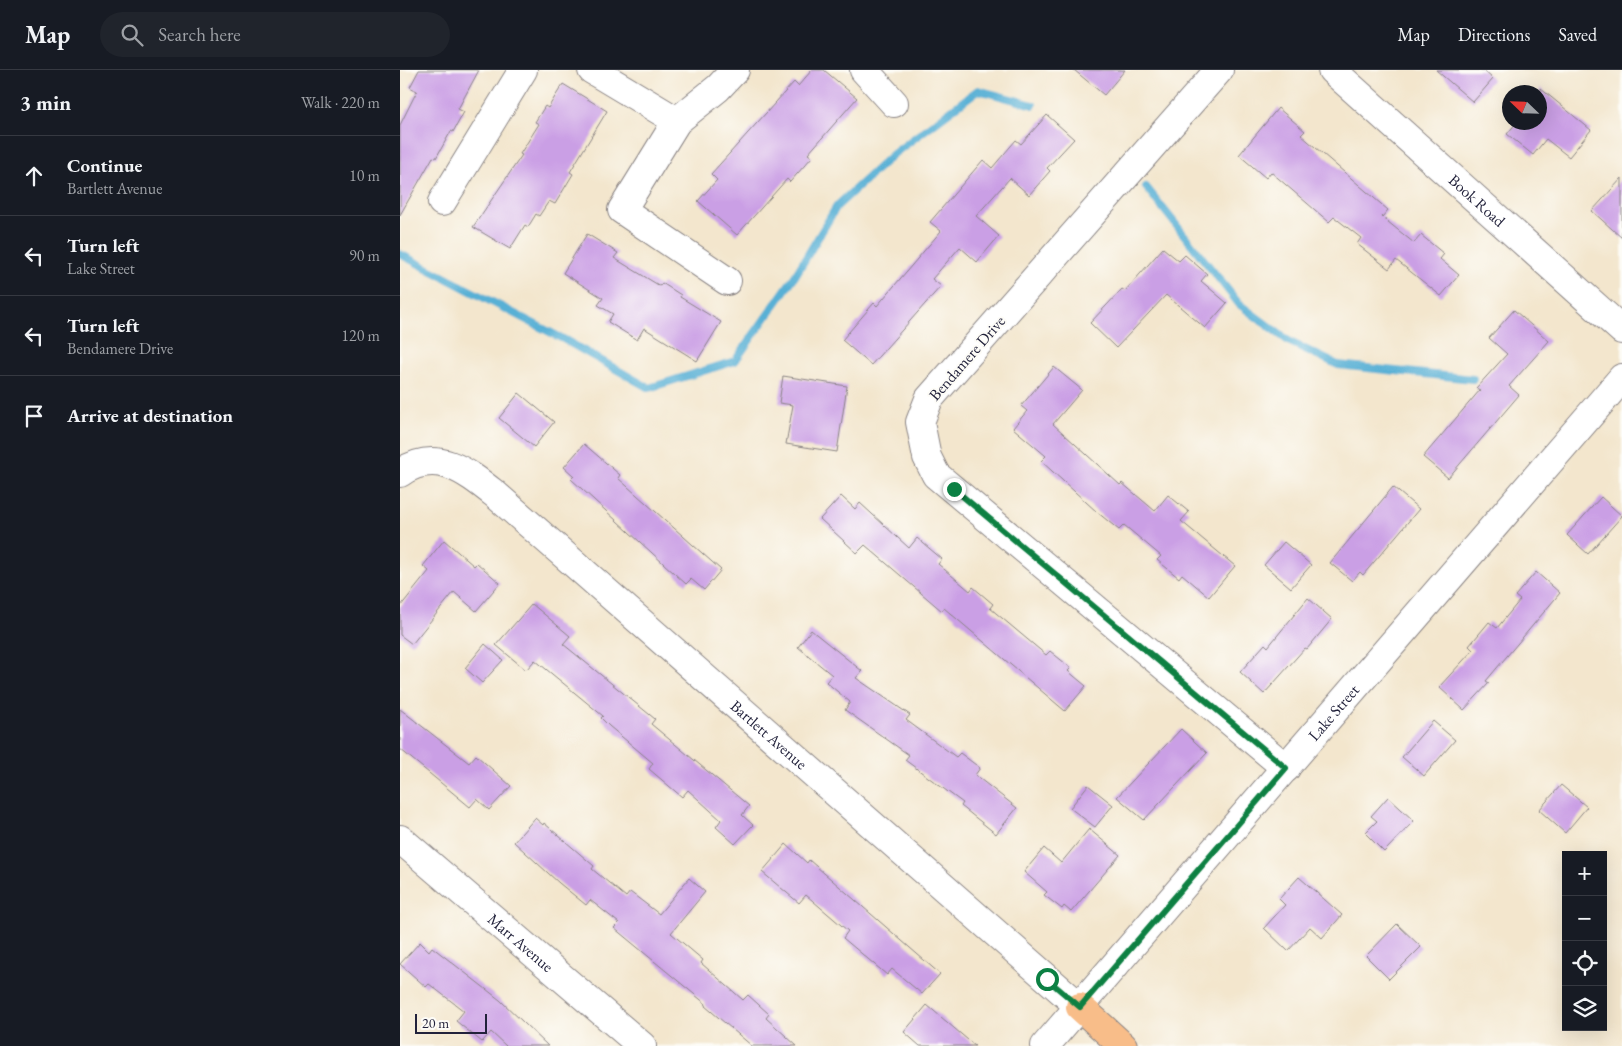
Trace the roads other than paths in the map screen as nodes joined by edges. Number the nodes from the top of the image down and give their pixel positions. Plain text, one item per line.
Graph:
1 (523, 70) edge
2 (592, 70) edge
3 (735, 70) edge
4 (864, 70) edge
5 (1219, 70) edge
6 (1332, 70) edge
7 (894, 103) dead end
8 (677, 121) junction
9 (442, 202) dead end
10 (727, 281) dead end
11 (1622, 330) edge
12 (1622, 378) edge
13 (400, 473) edge
14 (1286, 768) junction
15 (400, 839) edge
16 (1080, 1007) junction
17 (642, 1046) edge
18 (1045, 1046) edge
19 (1123, 1046) edge

1 - 9 street
2 - 8 street
3 - 8 street
4 - 7 street
5 - 14 street, Bendamere Drive
6 - 11 street, Book Road
8 - 10 street
12 - 14 street, Lake Street
13 - 16 street, Bartlett Avenue
14 - 16 street, Lake Street
15 - 17 street, Marr Avenue
16 - 18 street, Lake Street
16 - 19 main road, Bartlett Avenue

